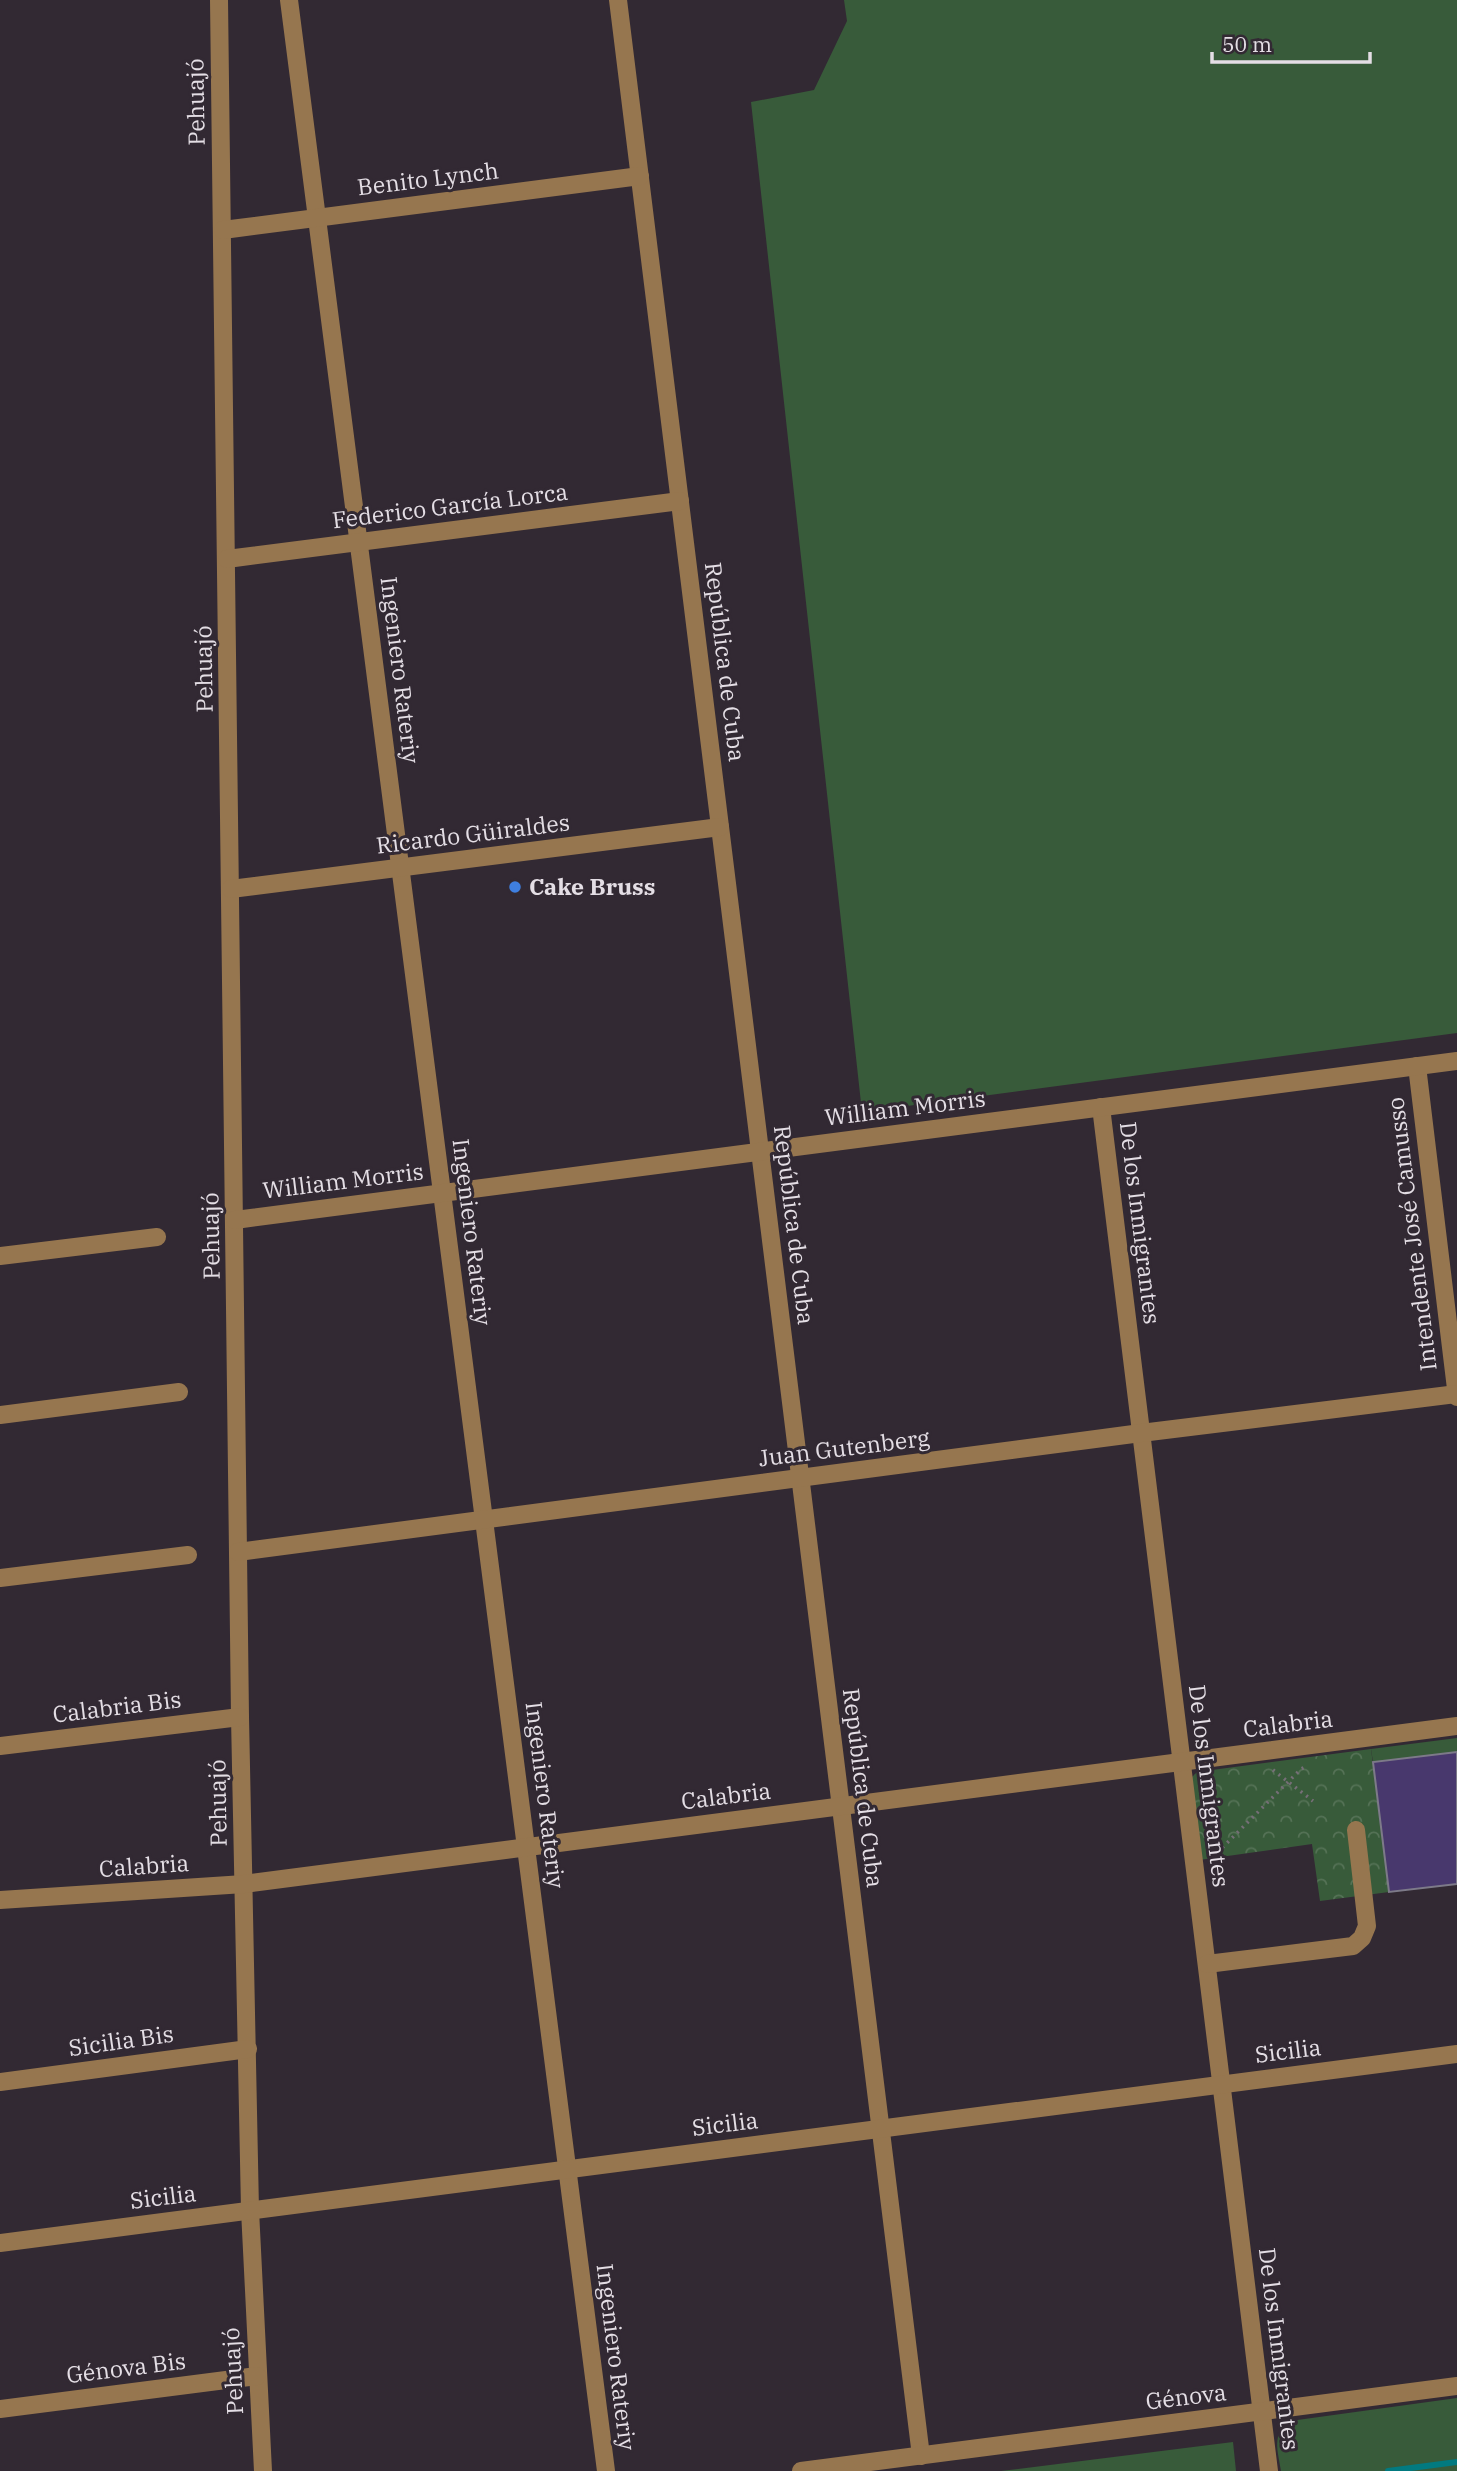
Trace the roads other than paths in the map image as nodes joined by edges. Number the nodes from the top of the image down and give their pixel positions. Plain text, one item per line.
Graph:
1 (219, 0) edge
2 (289, 0) edge
3 (618, 0) edge
4 (640, 176) junction
5 (317, 218) junction
6 (223, 230) junction
7 (680, 501) junction
8 (359, 542) junction
9 (227, 559) junction
10 (720, 827) junction
11 (400, 868) junction
12 (231, 889) junction
13 (1457, 1061) edge
14 (1417, 1066) junction
15 (1101, 1107) junction
16 (760, 1151) junction
17 (442, 1193) junction
18 (235, 1220) junction
19 (157, 1237) dead end
20 (0, 1256) edge
21 (179, 1392) dead end
22 (1457, 1395) edge
23 (0, 1415) edge
24 (1142, 1433) junction
25 (800, 1478) junction
26 (484, 1519) junction
27 (238, 1552) junction
28 (188, 1555) dead end
29 (0, 1577) edge
30 (240, 1717) junction
31 (1457, 1726) edge
32 (0, 1746) edge
33 (1180, 1762) junction
34 (841, 1806) junction
35 (1356, 1830) dead end
36 (527, 1847) junction
37 (244, 1884) junction
38 (0, 1900) edge
39 (1207, 1964) junction
40 (248, 2049) junction
41 (1457, 2054) edge
42 (0, 2082) edge
43 (1222, 2085) junction
44 (881, 2129) junction
45 (568, 2169) junction
46 (250, 2210) junction
47 (0, 2243) edge
48 (257, 2376) junction
49 (1457, 2386) edge
50 (0, 2409) edge
51 (1262, 2411) junction
52 (921, 2456) junction
53 (263, 2471) edge
54 (606, 2471) edge
55 (801, 2471) edge
56 (1269, 2471) edge

1 - 6 street, Pehuajó
2 - 5 street, Ingeniero Rateriy
3 - 4 street, República de Cuba
4 - 5 street, Benito Lynch
4 - 7 street, República de Cuba
5 - 6 street, Benito Lynch
5 - 8 street, Ingeniero Rateriy
6 - 9 street, Pehuajó
7 - 8 street, Federico García Lorca
7 - 10 street, República de Cuba
8 - 9 street, Federico García Lorca
8 - 11 street, Ingeniero Rateriy
9 - 12 street, Pehuajó
10 - 11 street, Ricardo Güiraldes
10 - 16 street, República de Cuba
11 - 12 street, Ricardo Güiraldes
11 - 17 street, Ingeniero Rateriy
12 - 18 street, Pehuajó
13 - 14 street, William Morris
14 - 15 street, William Morris
14 - 22 street, Intendente José Camusso
15 - 16 street, William Morris
15 - 24 street, De los Inmigrantes
16 - 17 street, William Morris
16 - 25 street, República de Cuba
17 - 18 street, William Morris
17 - 26 street, Ingeniero Rateriy
18 - 27 street, Pehuajó
19 - 20 street
21 - 23 street
22 - 24 street, Juan Gutenberg
24 - 25 street, Juan Gutenberg
24 - 33 street, De los Inmigrantes
25 - 26 street, Juan Gutenberg
25 - 34 street, República de Cuba
26 - 27 street, Juan Gutenberg
26 - 36 street, Ingeniero Rateriy
27 - 30 street, Pehuajó
28 - 29 street
30 - 32 street, Calabria Bis
30 - 37 street, Pehuajó
31 - 33 street, Calabria
33 - 34 street, Calabria
33 - 39 street, De los Inmigrantes
34 - 36 street, Calabria
34 - 44 street, República de Cuba
35 - 39 street
36 - 37 street, Calabria
36 - 45 street, Ingeniero Rateriy
37 - 38 street, Calabria
37 - 40 street, Pehuajó
39 - 43 street, De los Inmigrantes
40 - 42 street, Sicilia Bis
40 - 46 street, Pehuajó
41 - 43 street, Sicilia
43 - 44 street, Sicilia
43 - 51 street, De los Inmigrantes
44 - 45 street, Sicilia
44 - 52 street, República de Cuba
45 - 46 street, Sicilia
45 - 54 street, Ingeniero Rateriy
46 - 47 street, Sicilia
46 - 48 street, Pehuajó
48 - 50 street, Génova Bis
48 - 53 street, Pehuajó
49 - 51 street, Génova
51 - 52 street, Génova
51 - 56 street, De los Inmigrantes
52 - 55 street, Génova

